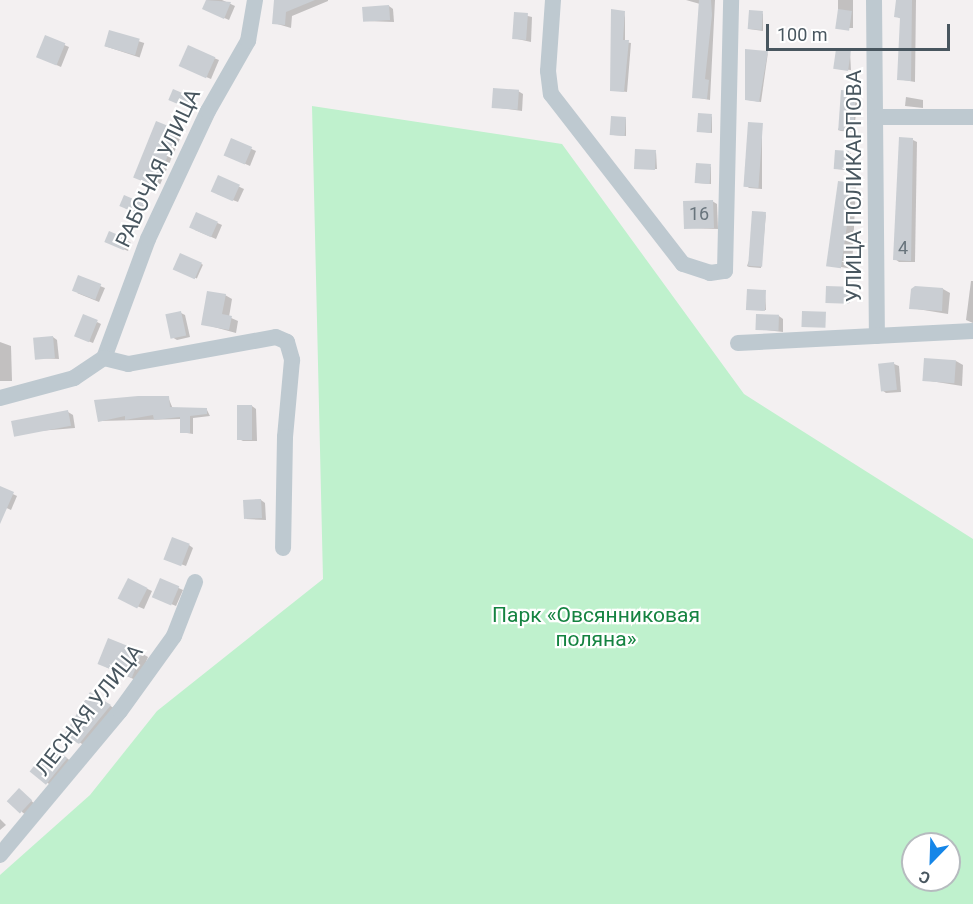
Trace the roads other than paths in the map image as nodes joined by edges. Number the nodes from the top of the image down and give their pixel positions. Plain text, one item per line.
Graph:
1 (255, 0) edge
2 (553, 0) edge
3 (731, 0) edge
4 (874, 0) edge
5 (877, 117) junction
6 (973, 117) edge
7 (973, 332) edge
8 (877, 336) junction
9 (738, 343) dead end
10 (104, 358) junction
11 (0, 398) edge
12 (284, 548) dead end
13 (195, 582) dead end
14 (0, 855) edge

1 - 10 street, РАБОЧАЯ УЛИЦА
2 - 3 street
4 - 5 street, УЛИЦА ПОЛИКАРПОВА
5 - 6 street
5 - 8 street, УЛИЦА ПОЛИКАРПОВА
7 - 8 street
8 - 9 street
10 - 11 street
10 - 12 street
13 - 14 street, ЛЕСНАЯ УЛИЦА

